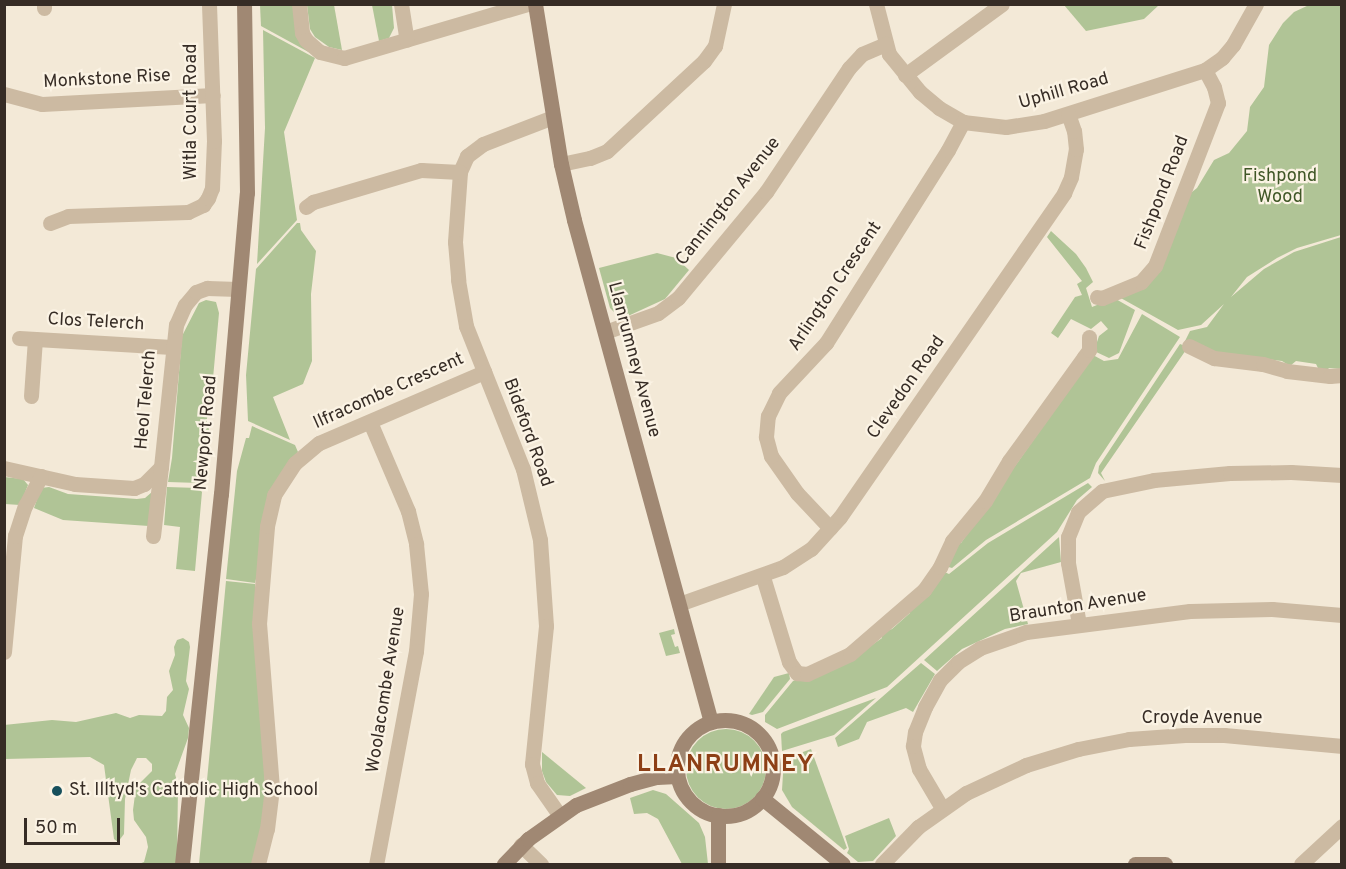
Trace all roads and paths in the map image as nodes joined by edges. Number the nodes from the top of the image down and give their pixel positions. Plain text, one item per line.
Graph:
1 (209, 4) edge
2 (244, 4) edge
3 (299, 4) edge
4 (401, 4) edge
5 (528, 4) edge
6 (534, 4) edge
7 (724, 4) edge
8 (876, 4) edge
9 (1002, 4) edge
10 (1256, 4) edge
11 (407, 40) junction
12 (886, 44) junction
13 (1204, 70) junction
14 (905, 75) junction
15 (4, 94) edge
16 (213, 95) junction
17 (1068, 114) junction
18 (553, 117) junction
19 (963, 122) junction
20 (561, 164) junction
21 (460, 172) junction
22 (306, 207) dead end
23 (50, 223) dead end
24 (238, 289) junction
25 (1097, 297) dead end
26 (605, 332) junction
27 (1089, 337) dead end
28 (19, 338) dead end
29 (35, 339) junction
30 (1189, 346) dead end
31 (172, 347) junction
32 (484, 372) junction
33 (1341, 375) edge
34 (31, 396) dead end
35 (370, 422) junction
36 (161, 467) junction
37 (4, 468) edge
38 (41, 476) junction
39 (1341, 476) edge
40 (830, 528) junction
41 (153, 536) dead end
42 (8, 565) edge
43 (763, 577) junction
44 (679, 604) junction
45 (1341, 615) edge
46 (1079, 624) junction
47 (4, 652) edge
48 (711, 722) junction
49 (1341, 746) edge
50 (678, 776) junction
51 (762, 798) junction
52 (942, 808) junction
53 (559, 815) junction
54 (718, 815) junction
55 (1341, 826) edge
56 (521, 845) junction
57 (182, 864) edge
58 (258, 864) edge
59 (376, 864) edge
60 (504, 864) edge
61 (541, 864) edge
62 (718, 864) edge
63 (843, 864) edge
64 (882, 864) edge
65 (1135, 864) edge
66 (1165, 864) edge
67 (1301, 864) edge

1 - 16 street, Witla Court Road
2 - 24 street, Newport Road
3 - 11 street
4 - 11 street
5 - 11 street
6 - 18 street, Llanrumney Avenue
7 - 20 street
8 - 12 street, Uphill Road
9 - 14 street
10 - 13 street, Uphill Road
12 - 14 street, Uphill Road
12 - 26 street, Cannington Avenue
13 - 17 street, Uphill Road
13 - 25 street, Fishpond Road
14 - 19 street, Uphill Road
15 - 16 street, Monkstone Rise
16 - 23 street, Witla Court Road
17 - 19 street, Uphill Road
17 - 40 street, Clevedon Road
18 - 20 street, Llanrumney Avenue
18 - 21 street
19 - 40 street, Arlington Crescent
20 - 26 street, Llanrumney Avenue
21 - 22 street
21 - 32 street, Bideford Road
24 - 31 street, Heol Telerch
24 - 57 street, Newport Road
26 - 44 street, Llanrumney Avenue
27 - 43 street
28 - 29 street, Clos Telerch
29 - 31 street, Clos Telerch
29 - 34 street
30 - 33 street
31 - 36 street, Heol Telerch
32 - 35 street, Ilfracombe Crescent
32 - 53 street, Bideford Road
35 - 58 street, Ilfracombe Crescent
35 - 59 street, Woolacombe Avenue
36 - 38 street, Heol Telerch
36 - 41 street
37 - 38 street, Heol Telerch
38 - 42 street
39 - 46 street
40 - 43 street, Clevedon Road
42 - 47 street
43 - 44 street, Clevedon Road
44 - 48 street, Llanrumney Avenue
45 - 46 street, Braunton Avenue
46 - 52 street, Braunton Avenue
48 - 50 street
48 - 51 street
49 - 52 street, Croyde Avenue
50 - 53 street
50 - 54 street
51 - 54 street
51 - 63 street
52 - 64 street, Croyde Avenue
53 - 56 street
54 - 62 street
55 - 67 street
56 - 60 street
56 - 61 street
65 - 66 street

